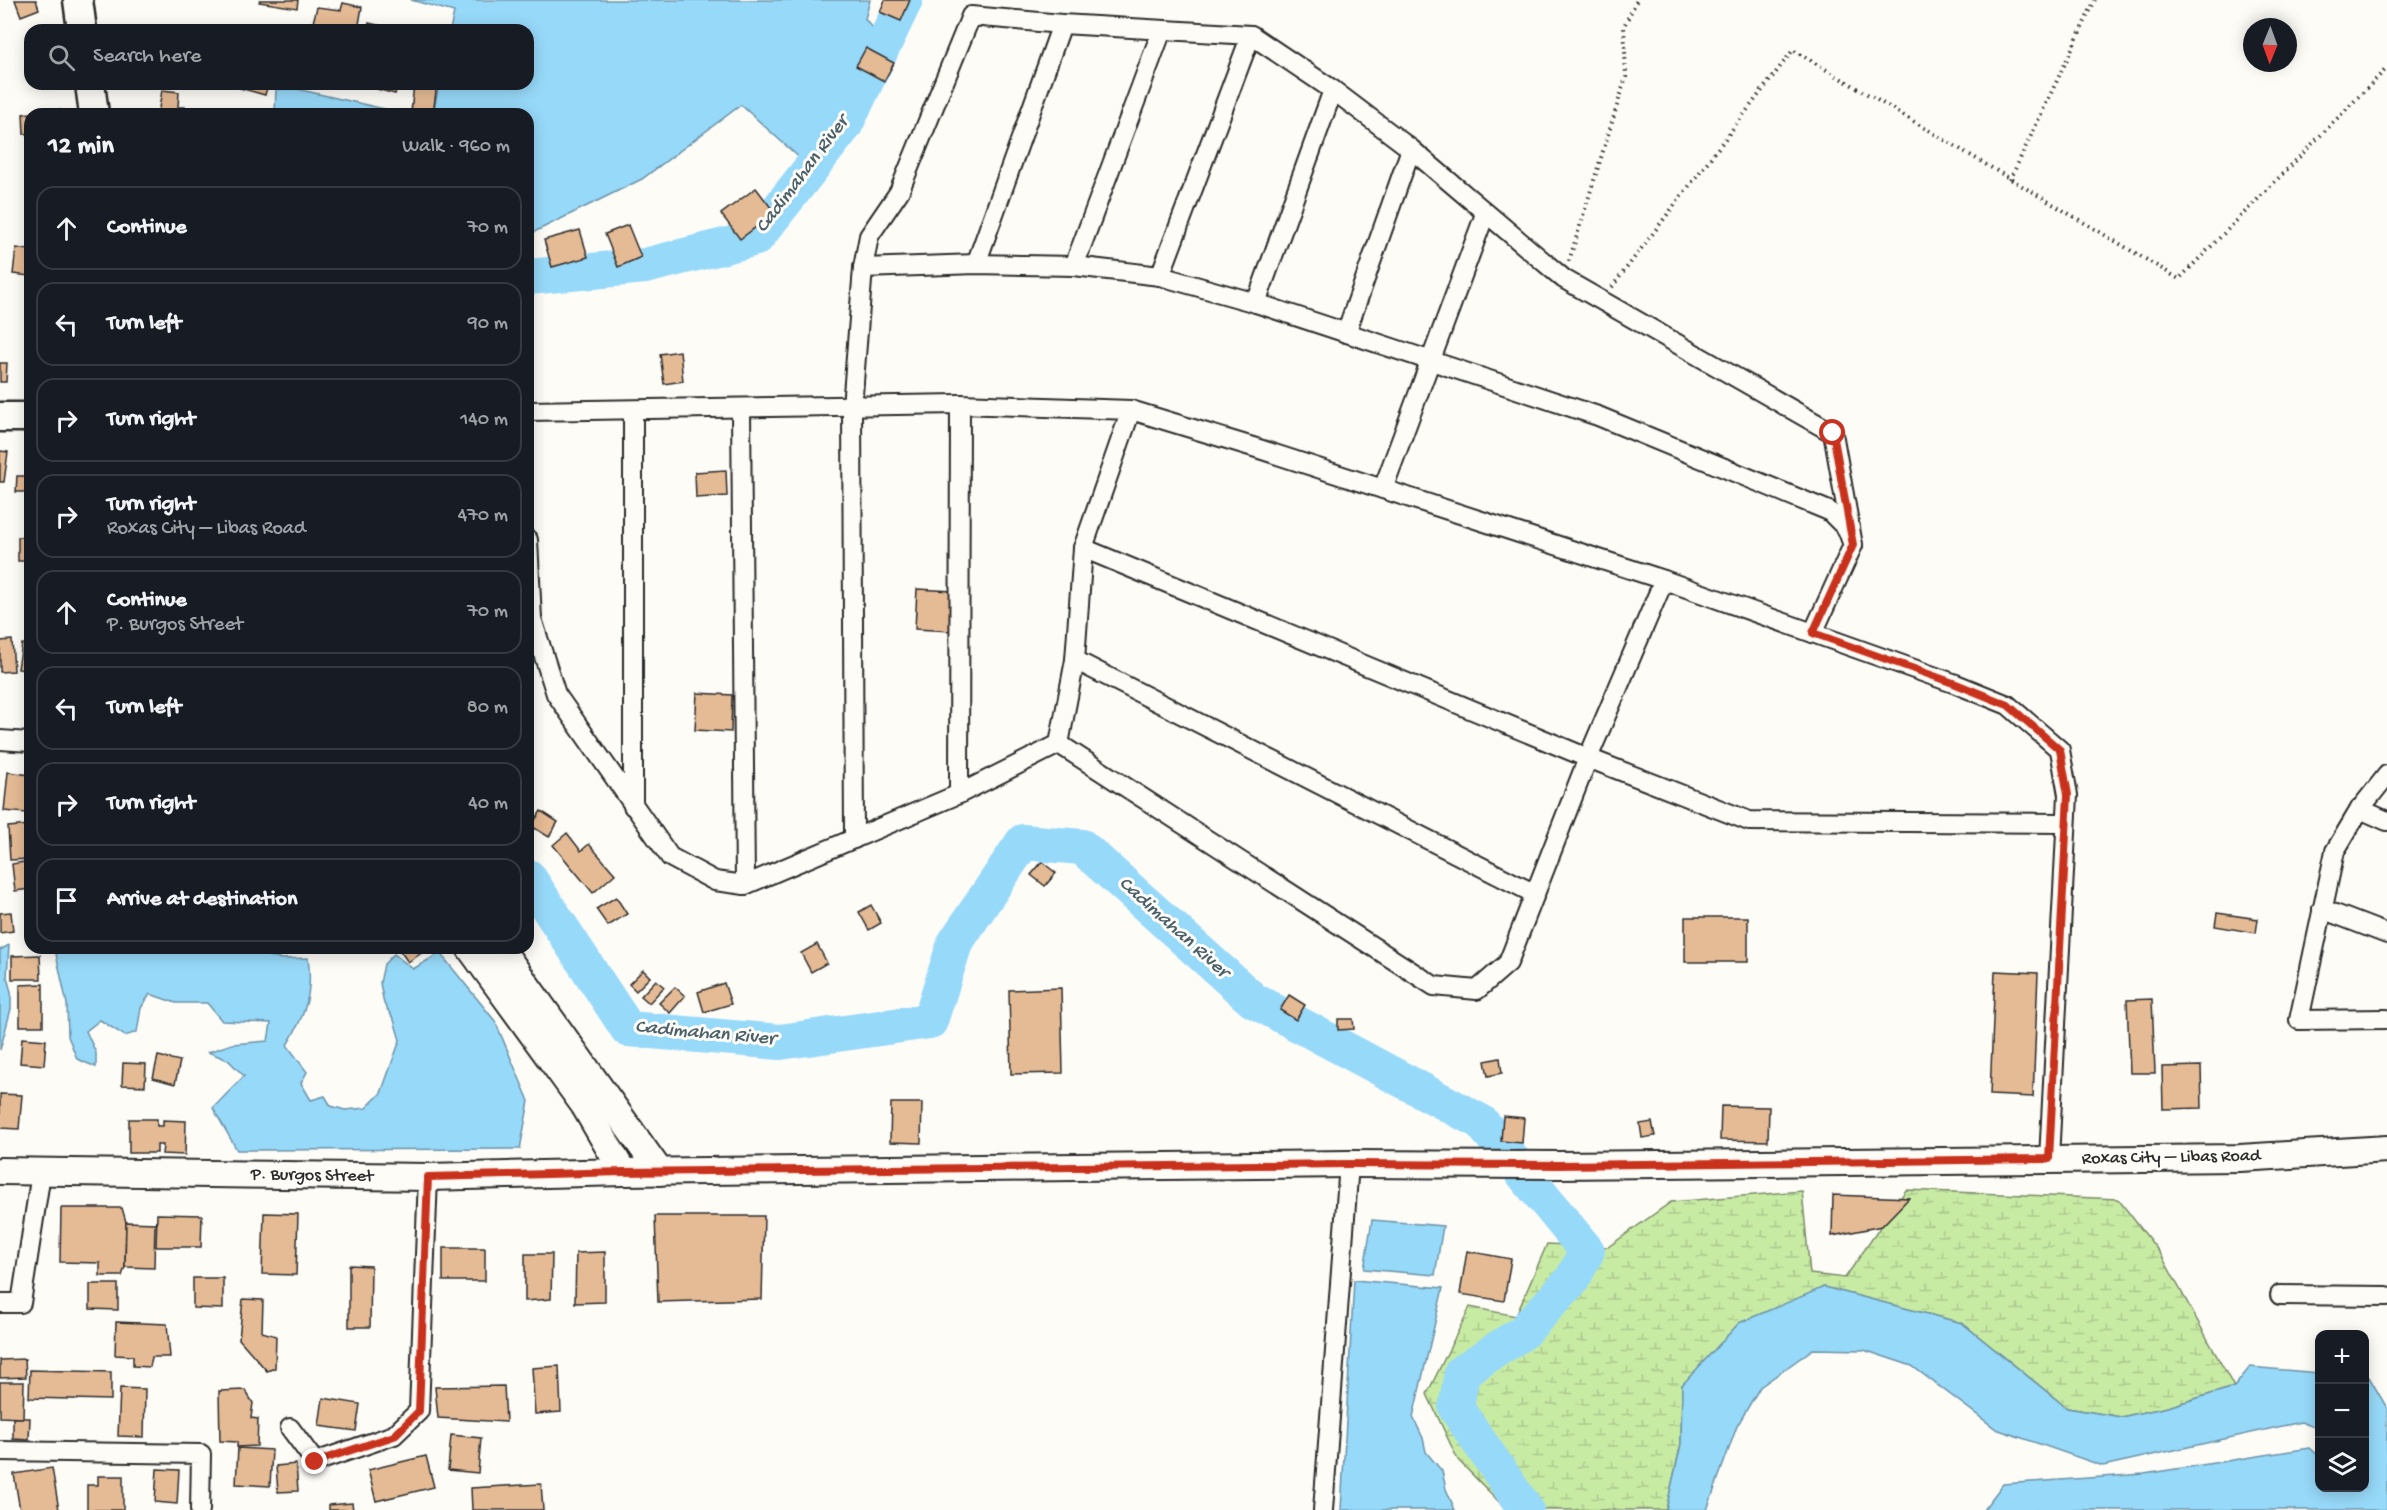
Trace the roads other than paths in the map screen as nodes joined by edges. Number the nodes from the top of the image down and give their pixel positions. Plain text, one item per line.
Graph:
1 (78, 0) edge
2 (81, 24) edge
3 (1062, 24) junction
4 (1162, 30) junction
5 (1251, 35) junction
6 (91, 90) edge
7 (1333, 90) junction
8 (93, 108) edge
9 (1411, 149) junction
10 (1485, 214) junction
11 (976, 264) junction
12 (1074, 266) junction
13 (863, 268) junction
14 (1160, 276) junction
15 (1256, 303) junction
16 (1346, 333) junction
17 (1431, 362) junction
18 (960, 404) junction
19 (852, 407) junction
20 (741, 409) junction
21 (633, 410) junction
22 (1131, 410) junction
23 (534, 411) edge
24 (0, 417) edge
25 (24, 417) edge
26 (1383, 489) junction
27 (1853, 545) junction
28 (1083, 548) junction
29 (1664, 580) junction
30 (534, 625) edge
31 (1813, 633) junction
32 (1075, 660) junction
33 (0, 740) edge
34 (24, 742) edge
35 (1059, 744) junction
36 (1588, 758) junction
37 (2387, 775) edge
38 (959, 794) junction
39 (633, 806) junction
40 (2360, 809) junction
41 (2387, 821) edge
42 (2065, 823) junction
43 (854, 839) junction
44 (745, 885) junction
45 (1535, 894) junction
46 (2322, 909) junction
47 (2387, 934) edge
48 (474, 954) edge
49 (504, 954) edge
50 (2387, 1019) edge
51 (2387, 1149) edge
52 (2049, 1159) junction
53 (1349, 1164) junction
54 (0, 1170) edge
55 (623, 1172) junction
56 (660, 1172) junction
57 (41, 1173) junction
58 (428, 1177) junction
59 (2280, 1295) dead end
60 (2387, 1296) edge
61 (0, 1303) edge
62 (290, 1428) dead end
63 (0, 1451) edge
64 (200, 1510) edge
65 (1323, 1510) edge

1 - 2 main road
3 - 4 street
3 - 11 street
3 - 13 street
4 - 5 street
4 - 12 street
5 - 7 street
5 - 14 street
6 - 8 main road
7 - 9 street
7 - 15 street
9 - 10 street
9 - 16 street
10 - 17 street
10 - 27 street
11 - 12 street
11 - 13 street
12 - 14 street
13 - 19 street
14 - 15 street
15 - 16 street
16 - 17 street
17 - 26 street
17 - 27 street
18 - 19 street
18 - 22 street
18 - 38 street
19 - 20 street
19 - 43 street
20 - 21 street
20 - 44 street
21 - 23 street
21 - 39 street
22 - 26 street
22 - 28 street
24 - 25 main road
26 - 29 street
27 - 31 street
28 - 32 street
28 - 36 street
29 - 31 street
29 - 36 street
30 - 39 street
31 - 42 street
32 - 35 street
32 - 45 street
33 - 34 street
35 - 38 street
35 - 45 street
36 - 42 street
36 - 45 street
37 - 40 street
38 - 43 street
39 - 44 street
40 - 41 street
40 - 46 street
42 - 52 street
43 - 44 street
46 - 47 street
46 - 50 street
48 - 55 main road
49 - 56 main road
51 - 52 main road, Roxas City – Libas Road
52 - 53 main road, Roxas City – Libas Road
53 - 56 main road, Roxas City – Libas Road
53 - 65 street
54 - 57 main road, P. Burgos Street
55 - 56 main road, Roxas City – Libas Road
55 - 58 main road, P. Burgos Street
57 - 58 main road, P. Burgos Street
57 - 61 street
58 - 62 street
59 - 60 street
63 - 64 street

